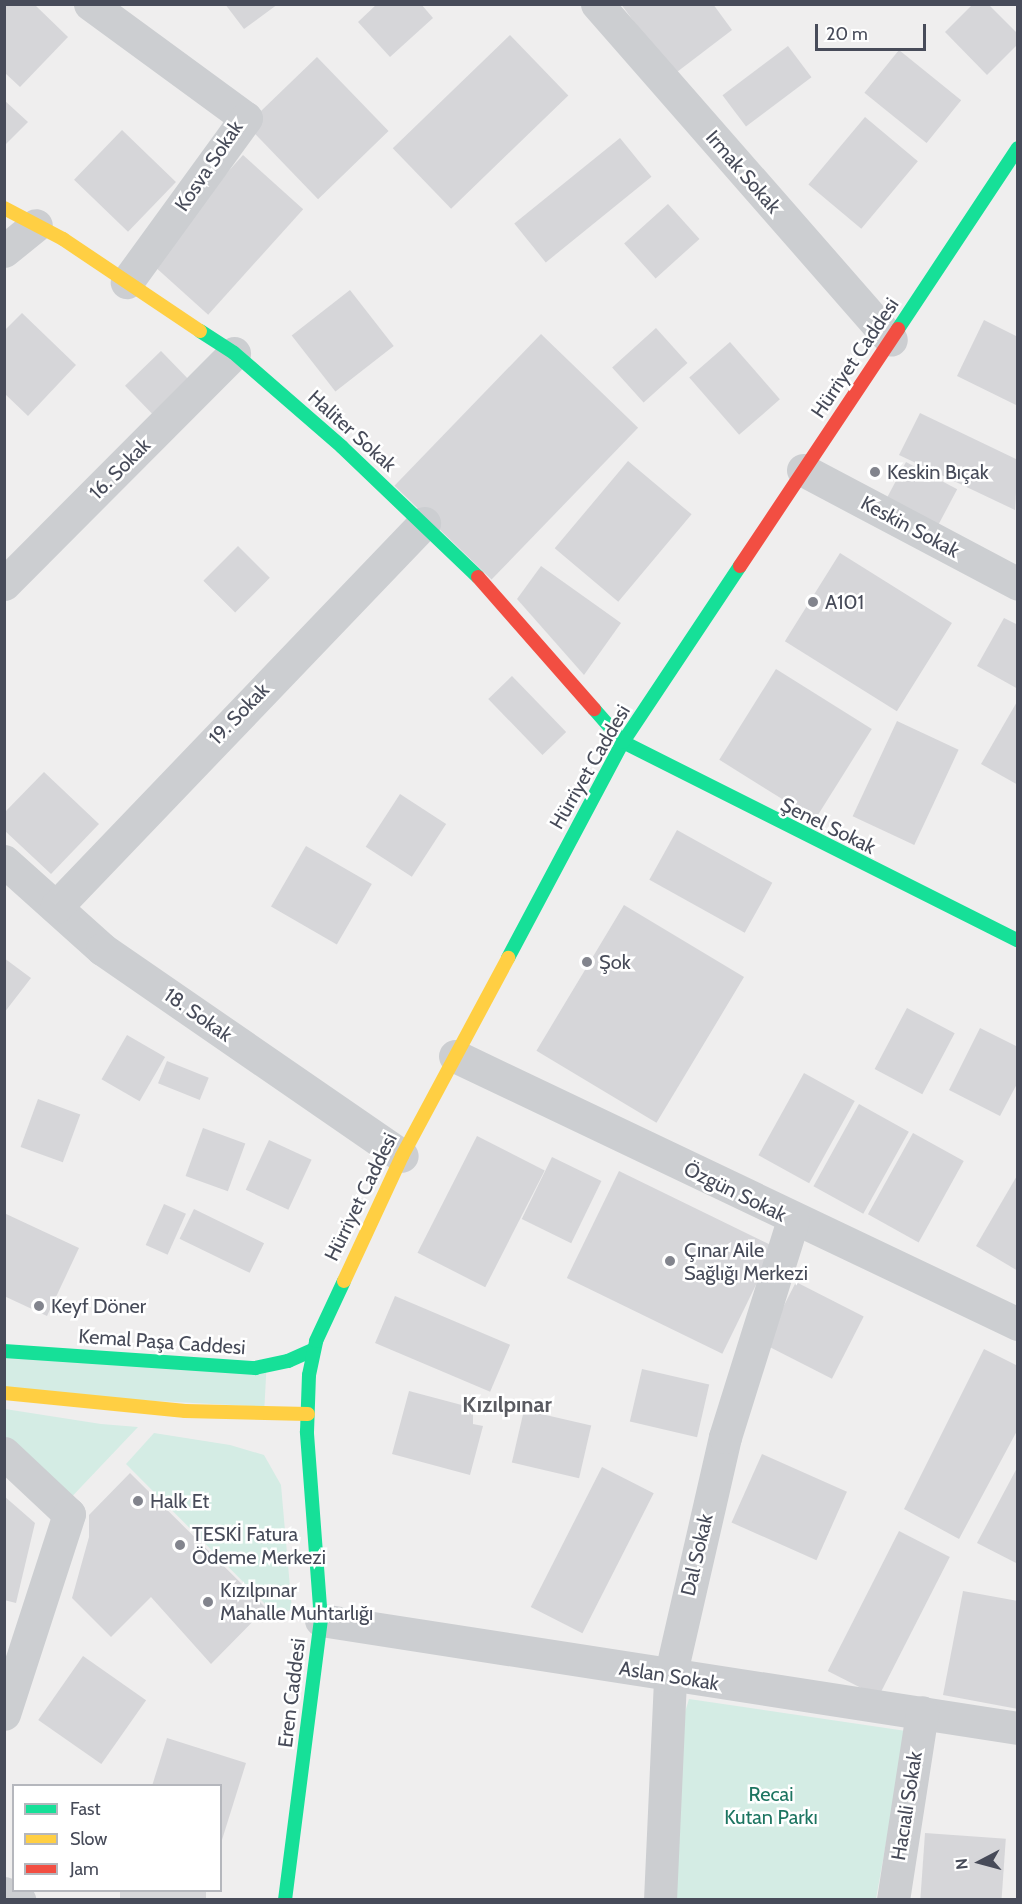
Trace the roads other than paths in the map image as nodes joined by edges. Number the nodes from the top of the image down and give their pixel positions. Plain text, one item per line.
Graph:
1 (90, 4) edge
2 (597, 4) edge
3 (1017, 148) edge
4 (4, 208) edge
5 (36, 225) junction
6 (4, 251) edge
7 (128, 282) junction
8 (891, 340) junction
9 (234, 353) junction
10 (803, 470) junction
11 (424, 524) junction
12 (4, 584) edge
13 (1017, 584) edge
14 (623, 742) junction
15 (7, 867) edge
16 (56, 908) junction
17 (1017, 941) edge
18 (455, 1056) junction
19 (402, 1156) junction
20 (793, 1220) junction
21 (1017, 1324) edge
22 (314, 1350) junction
23 (4, 1351) edge
24 (4, 1393) edge
25 (308, 1413) junction
26 (4, 1453) edge
27 (308, 1455) joint
28 (321, 1620) junction
29 (670, 1677) junction
30 (922, 1712) junction
31 (4, 1714) edge
32 (1017, 1728) edge
33 (4, 1893) edge
34 (19, 1899) edge
35 (285, 1899) edge
36 (660, 1899) edge
37 (893, 1899) edge

1 - 7 street, Kosva Sokak
2 - 8 street, Irmak Sokak
3 - 8 main road, Hürriyet Caddesi
4 - 5 main road, Haliter Sokak
5 - 6 street
5 - 7 main road, Haliter Sokak
7 - 9 main road, Haliter Sokak
8 - 10 main road, Hürriyet Caddesi
9 - 11 main road, Haliter Sokak
9 - 12 street, 16. Sokak
10 - 13 street, Keskin Sokak
10 - 14 main road, Hürriyet Caddesi
11 - 14 main road, Haliter Sokak
11 - 16 street, 19. Sokak
14 - 17 main road, Şenel Sokak
14 - 18 main road, Hürriyet Caddesi
15 - 16 street, 18. Sokak
16 - 19 street, 18. Sokak
18 - 19 main road, Hürriyet Caddesi
18 - 20 street, Özgün Sokak
19 - 22 main road, Hürriyet Caddesi
20 - 21 street, Özgün Sokak
20 - 29 street, Dal Sokak
22 - 23 main road, Kemal Paşa Caddesi
22 - 25 main road, Hürriyet Caddesi
24 - 25 main road
25 - 27 main road, Hürriyet Caddesi
26 - 31 street
27 - 28 main road, Eren Caddesi
28 - 29 street, Aslan Sokak
28 - 35 main road, Eren Caddesi
29 - 30 street, Aslan Sokak
29 - 36 street, Dal Sokak
30 - 32 street, Aslan Sokak
30 - 37 street, Hacıali Sokak
33 - 34 street

